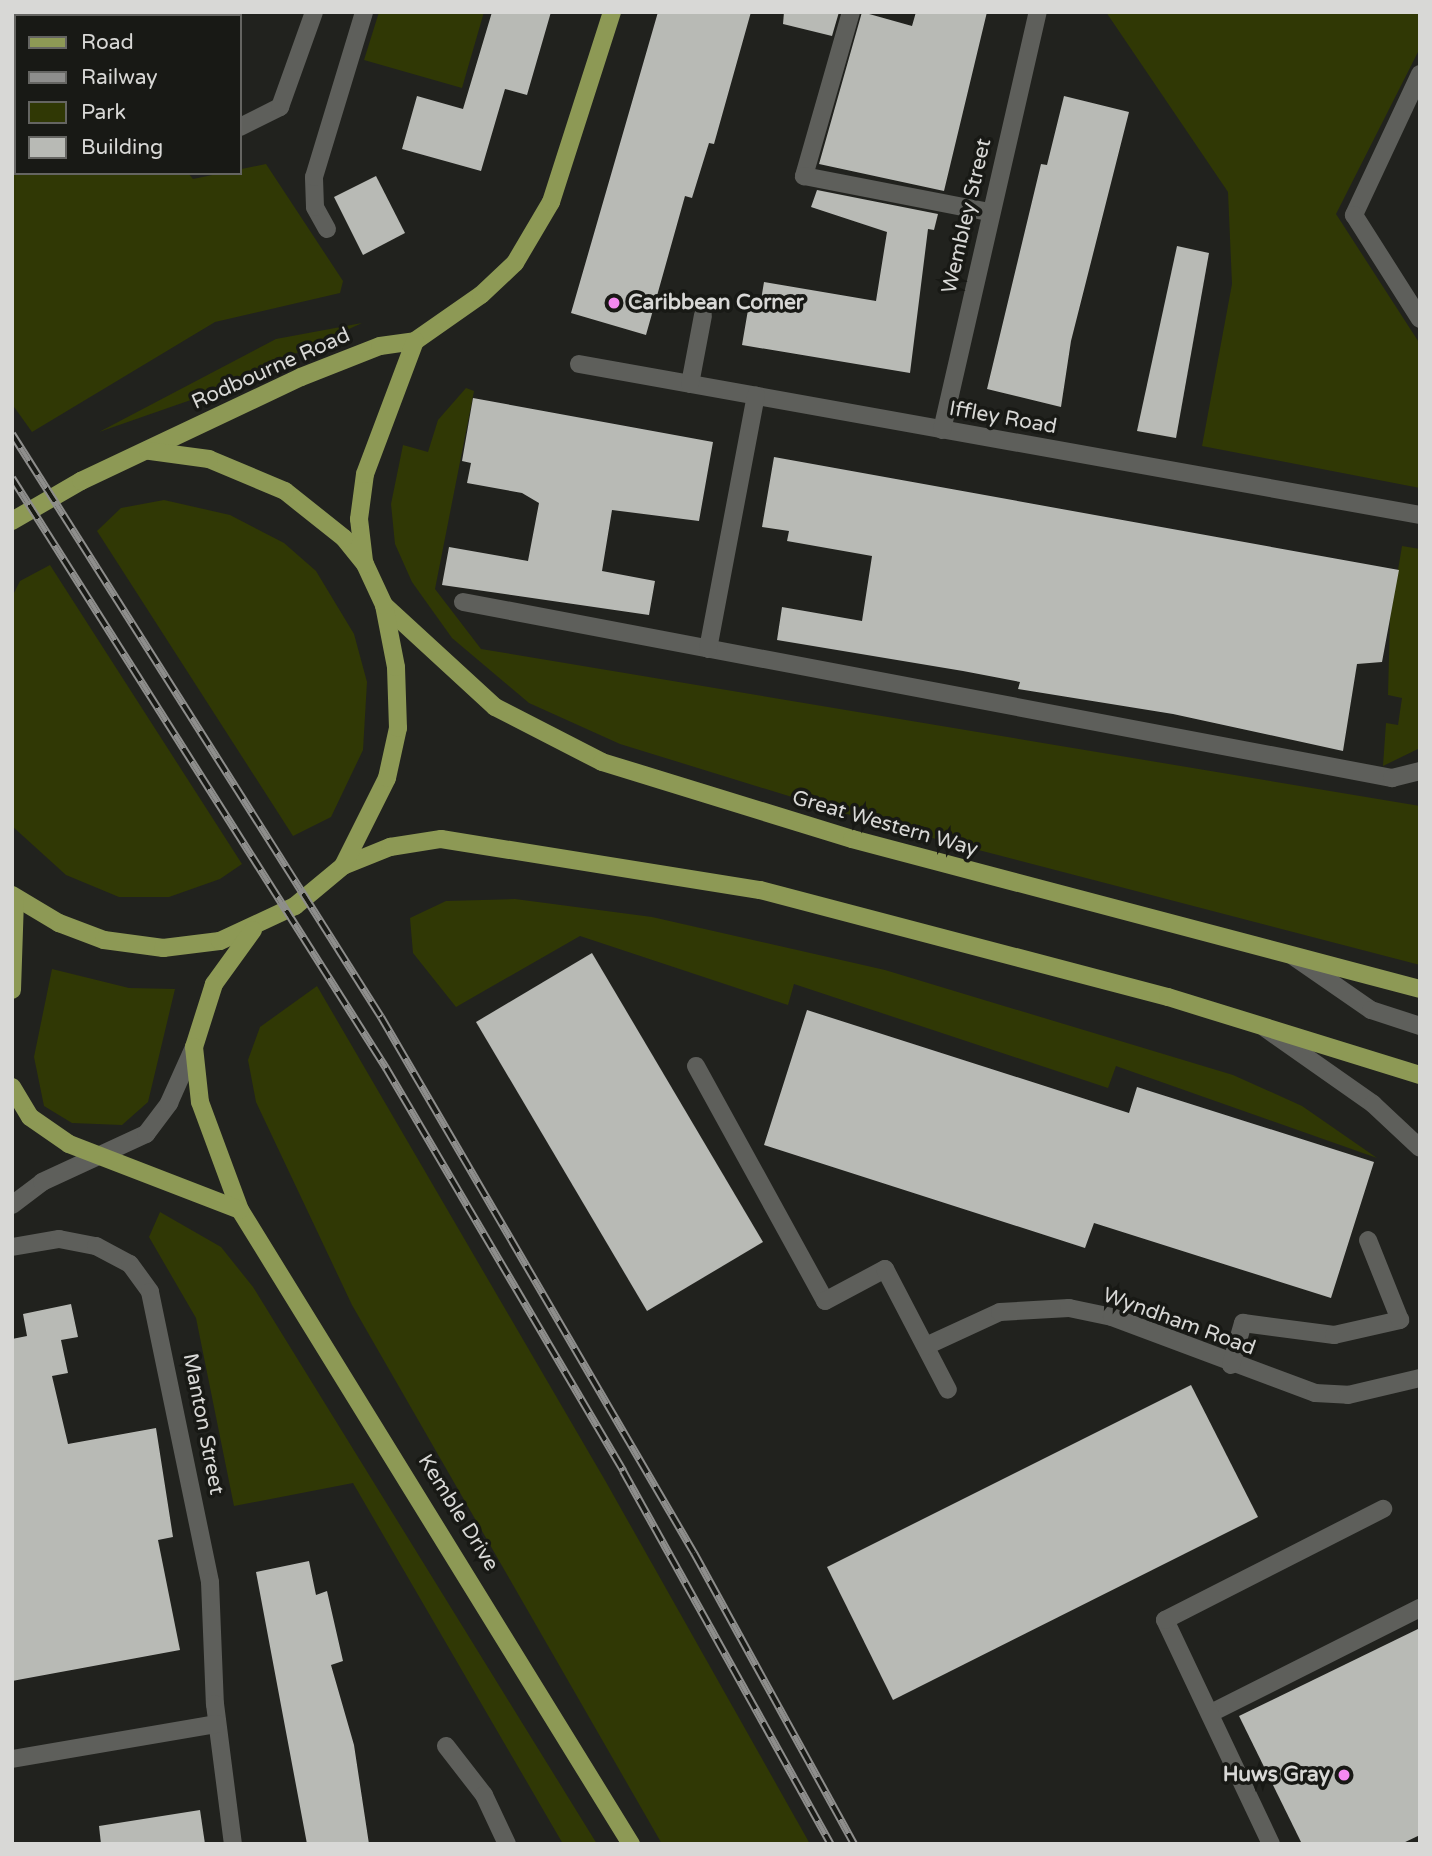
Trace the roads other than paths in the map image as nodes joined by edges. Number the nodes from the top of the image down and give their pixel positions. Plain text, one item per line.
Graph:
1 (314, 12) edge
2 (364, 12) edge
3 (612, 12) edge
4 (851, 12) edge
5 (1038, 12) edge
6 (1420, 74) edge
7 (242, 126) edge
8 (990, 212) junction
9 (327, 229) dead end
10 (703, 315) dead end
11 (1420, 319) edge
12 (415, 341) junction
13 (579, 364) dead end
14 (690, 384) junction
15 (756, 396) junction
16 (942, 430) junction
17 (149, 451) junction
18 (1420, 515) edge
19 (12, 521) edge
20 (365, 564) junction
21 (463, 602) dead end
22 (384, 605) junction
23 (709, 649) junction
24 (1420, 771) edge
25 (342, 866) junction
26 (14, 896) edge
27 (253, 930) junction
28 (1287, 952) junction
29 (1420, 989) edge
30 (12, 990) edge
31 (1262, 1026) junction
32 (1420, 1026) edge
33 (194, 1047) junction
34 (696, 1066) dead end
35 (1420, 1075) edge
36 (12, 1087) edge
37 (1420, 1147) edge
38 (95, 1158) junction
39 (12, 1205) edge
40 (240, 1210) junction
41 (1368, 1240) dead end
42 (12, 1247) edge
43 (926, 1346) junction
44 (1231, 1365) junction
45 (1420, 1378) edge
46 (948, 1390) dead end
47 (1383, 1509) dead end
48 (1420, 1608) edge
49 (1211, 1713) junction
50 (217, 1724) junction
51 (446, 1746) dead end
52 (12, 1759) edge
53 (233, 1844) edge
54 (507, 1844) edge
55 (631, 1844) edge
56 (1271, 1844) edge

1 - 7 street
2 - 9 street
3 - 12 main road, Rodbourne Road
4 - 8 street
5 - 8 street, Wembley Street
6 - 11 street
8 - 16 street, Wembley Street
10 - 14 street
12 - 17 main road, Rodbourne Road
12 - 20 main road
13 - 14 street, Iffley Road
14 - 15 street, Iffley Road
15 - 16 street, Iffley Road
15 - 23 street
16 - 18 street, Iffley Road
17 - 19 main road, Rodbourne Road
17 - 20 main road
20 - 22 main road
21 - 23 street
22 - 25 main road
22 - 28 main road, Great Western Way
23 - 24 street
25 - 27 main road
25 - 31 main road
26 - 27 main road
26 - 30 main road
27 - 33 main road
28 - 29 main road, Great Western Way
28 - 32 street
31 - 35 main road
31 - 37 street
33 - 38 street
33 - 40 main road, Kemble Drive
34 - 43 street
36 - 38 main road
38 - 39 street
38 - 40 main road
40 - 55 main road, Kemble Drive
41 - 44 street
42 - 50 street, Manton Street
43 - 44 street, Wyndham Road
43 - 46 street
44 - 45 street, Wyndham Road
47 - 49 street
48 - 49 street
49 - 56 street
50 - 52 street
50 - 53 street, Manton Street
51 - 54 street

